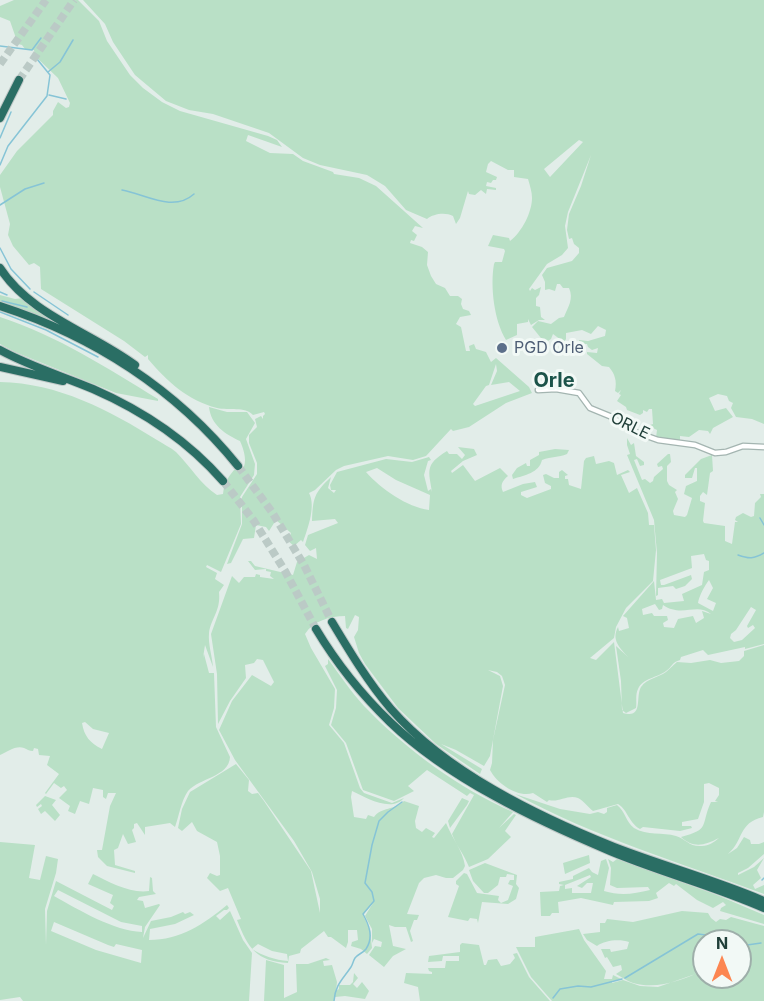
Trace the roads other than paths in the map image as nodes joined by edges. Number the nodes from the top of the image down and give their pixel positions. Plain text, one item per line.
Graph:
1 (19, 80) tunnel mouth
2 (0, 118) edge
3 (0, 268) edge
4 (0, 306) edge
5 (0, 350) edge
6 (0, 367) edge
7 (537, 390) dead end
8 (110, 396) junction
9 (169, 396) junction
10 (764, 447) edge
11 (238, 466) tunnel mouth
12 (223, 481) tunnel mouth
13 (332, 622) tunnel mouth
14 (316, 629) tunnel mouth
15 (764, 901) edge
16 (764, 908) edge

1 - 2 highway
3 - 9 highway
4 - 9 highway
5 - 8 highway
6 - 8 highway
7 - 10 street, ORLE
8 - 12 highway
9 - 11 highway
13 - 15 highway
14 - 16 highway

